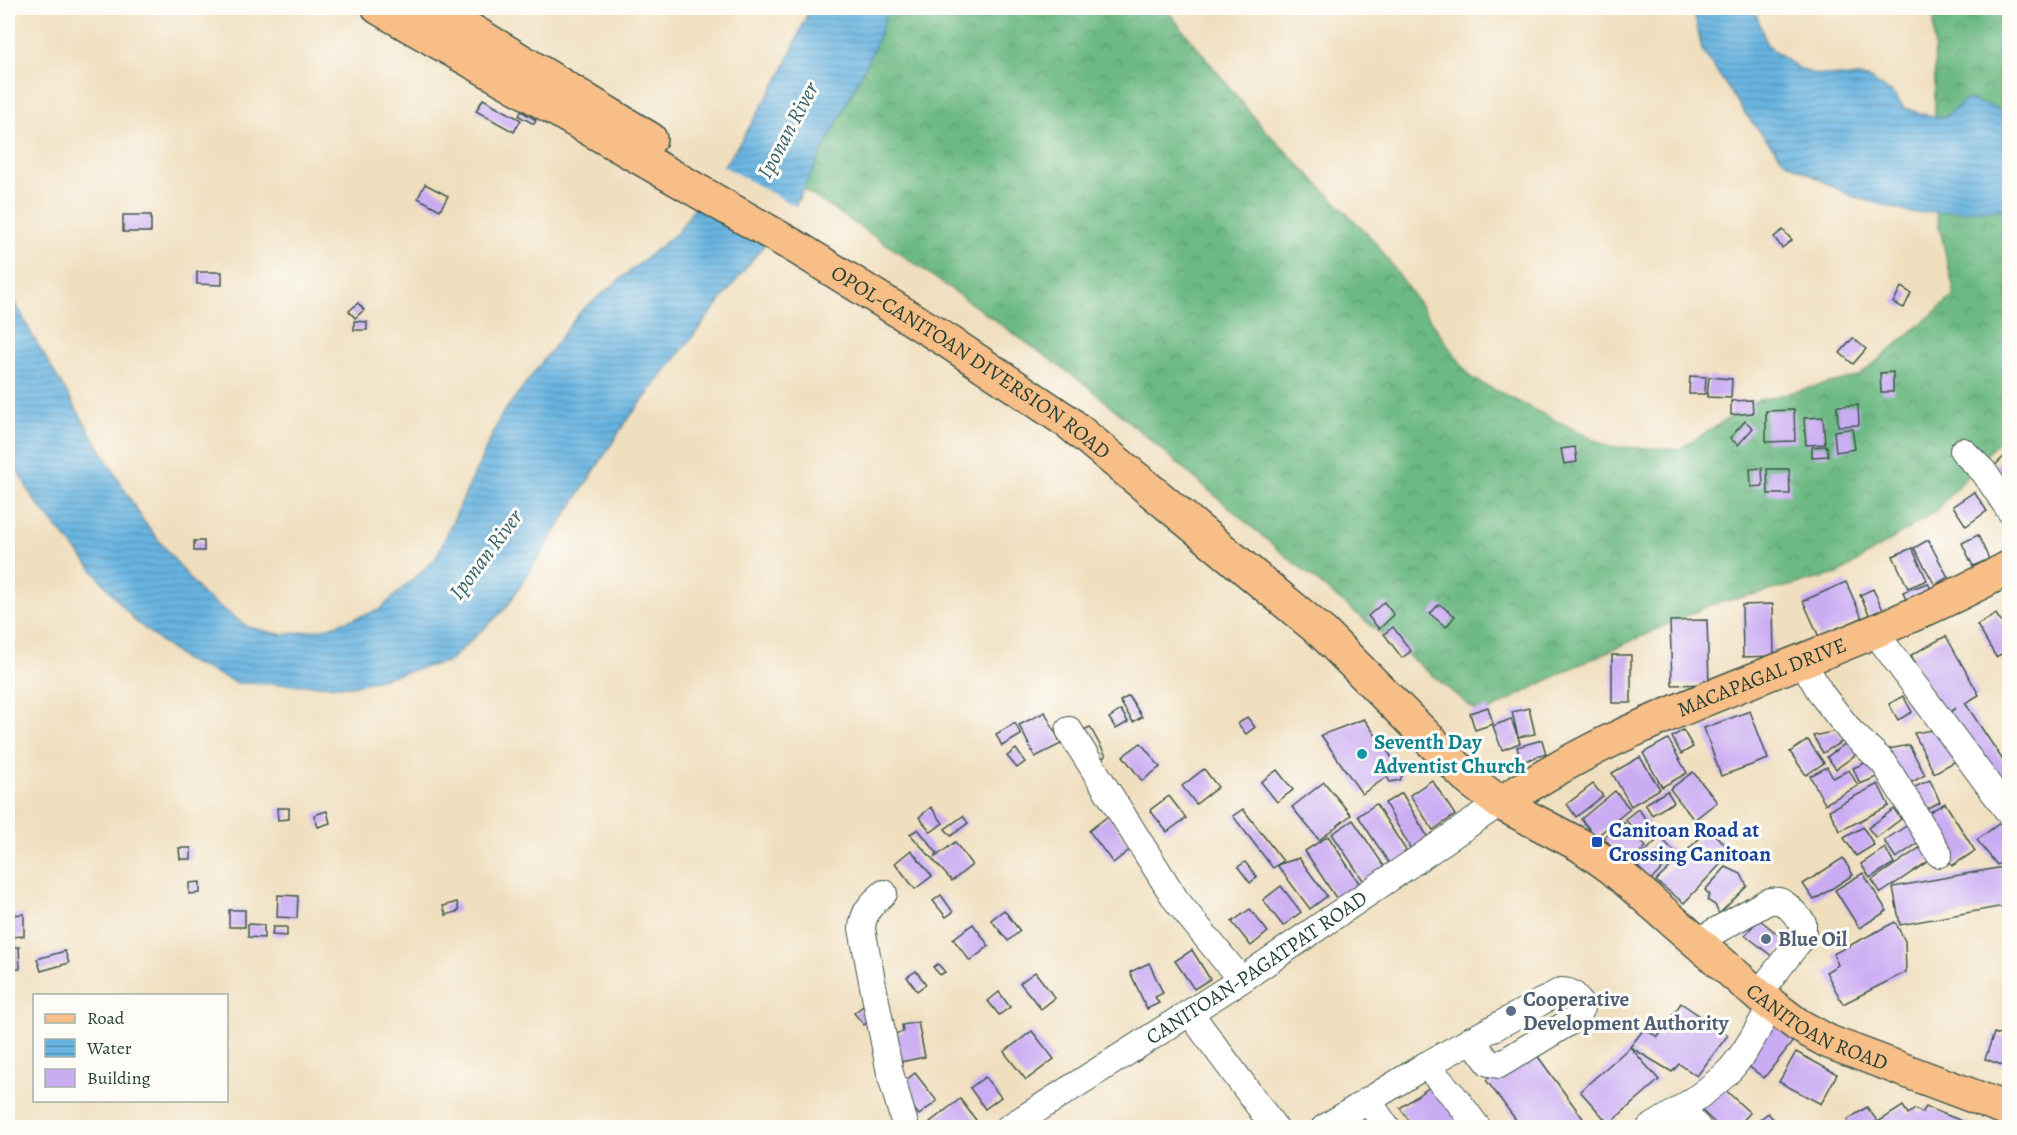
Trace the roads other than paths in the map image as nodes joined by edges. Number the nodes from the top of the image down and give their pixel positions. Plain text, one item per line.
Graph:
1 (379, 8) edge
2 (434, 8) edge
3 (696, 179) junction
4 (766, 230) junction
5 (1963, 451) dead end
6 (2010, 511) edge
7 (2010, 567) edge
8 (1875, 632) junction
9 (1802, 661) junction
10 (1069, 730) dead end
11 (1508, 798) junction
12 (2010, 814) edge
13 (1939, 854) dead end
14 (884, 893) dead end
15 (1696, 942) junction
16 (1241, 980) junction
17 (1765, 1001) junction
18 (1190, 1013) junction
19 (1471, 1039) dead end
20 (1426, 1065) junction
21 (1368, 1100) junction
22 (2010, 1110) edge
23 (1690, 1119) edge
24 (1388, 1127) edge
25 (906, 1128) edge
26 (1008, 1128) edge
27 (1275, 1128) edge
28 (1324, 1128) edge
29 (1478, 1128) edge
30 (1650, 1128) edge

1 - 3 main road, OPOL-CANITOAN DIVERSION ROAD
2 - 3 main road, OPOL-CANITOAN DIVERSION ROAD
3 - 4 main road, OPOL-CANITOAN DIVERSION ROAD
3 - 4 main road, OPOL-CANITOAN DIVERSION ROAD
4 - 11 main road, OPOL-CANITOAN DIVERSION ROAD
5 - 6 street
7 - 8 main road, MACAPAGAL DRIVE
8 - 9 main road, MACAPAGAL DRIVE
8 - 12 street
9 - 11 main road, MACAPAGAL DRIVE
9 - 13 street
10 - 16 street
11 - 15 main road, CANITOAN ROAD
11 - 16 street, CANITOAN-PAGATPAT ROAD
14 - 25 street
15 - 17 main road, CANITOAN ROAD
15 - 17 street
16 - 18 street, CANITOAN-PAGATPAT ROAD
17 - 22 main road, CANITOAN ROAD
17 - 23 street
18 - 26 street, CANITOAN-PAGATPAT ROAD
18 - 27 street
19 - 20 street
20 - 21 street
20 - 29 street
21 - 24 street
21 - 28 street
23 - 30 street

